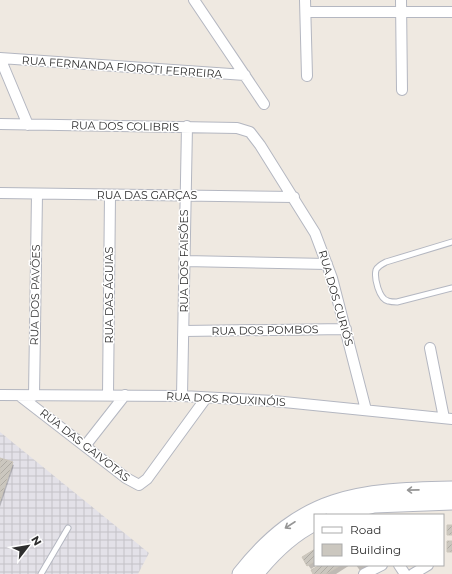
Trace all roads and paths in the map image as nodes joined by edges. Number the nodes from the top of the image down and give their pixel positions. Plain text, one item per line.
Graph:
1 (194, 0) edge
2 (305, 0) edge
3 (401, 0) edge
4 (401, 11) junction
5 (306, 12) junction
6 (452, 12) edge
7 (0, 58) edge
8 (245, 75) junction
9 (307, 76) dead end
10 (402, 90) dead end
11 (264, 104) dead end
12 (0, 124) edge
13 (28, 125) junction
14 (187, 126) junction
15 (250, 132) joint
16 (0, 193) edge
17 (36, 194) junction
18 (110, 195) junction
19 (185, 195) junction
20 (294, 197) junction
21 (452, 242) edge
22 (185, 261) junction
23 (327, 264) junction
24 (452, 288) edge
25 (346, 329) junction
26 (184, 331) junction
27 (430, 348) dead end
28 (108, 395) junction
29 (0, 396) edge
30 (20, 396) junction
31 (34, 396) junction
32 (125, 396) junction
33 (182, 396) junction
34 (206, 398) junction
35 (366, 410) junction
36 (448, 418) edge
37 (85, 446) junction
38 (452, 489) edge
39 (452, 502) edge
40 (338, 514) edge
41 (314, 524) edge
42 (68, 528) dead end
43 (380, 566) edge
44 (426, 566) edge
45 (41, 574) edge
46 (240, 574) edge
47 (256, 574) edge
48 (364, 574) edge
49 (413, 574) edge

1 - 8 street
2 - 5 street
3 - 4 street
4 - 5 street
4 - 6 street
4 - 10 street
5 - 9 street
7 - 8 street, RUA FERNANDA FIOROTI FERREIRA
7 - 13 street
8 - 11 street
12 - 13 street, RUA DOS COLIBRIS
13 - 14 street, RUA DOS COLIBRIS
14 - 15 street, RUA DOS COLIBRIS
14 - 19 street, RUA DOS FAISÕES
15 - 20 street, RUA DOS CURIÓS
16 - 17 street, RUA DAS GARÇAS
17 - 18 street, RUA DAS GARÇAS
17 - 31 street, RUA DOS PAVÕES
18 - 19 street, RUA DAS GARÇAS
18 - 28 street, RUA DAS ÁGUIAS
19 - 20 street, RUA DAS GARÇAS
19 - 22 street, RUA DOS FAISÕES
20 - 23 street, RUA DOS CURIÓS
21 - 24 lane
22 - 23 street
22 - 26 street, RUA DOS FAISÕES
23 - 25 street, RUA DOS CURIÓS
25 - 26 street, RUA DOS POMBOS
25 - 35 street, RUA DOS CURIÓS
26 - 33 street, RUA DOS FAISÕES
27 - 36 street
28 - 31 street, RUA DOS ROUXINÓIS
28 - 32 street, RUA DOS ROUXINÓIS
29 - 30 street, RUA DOS ROUXINÓIS
30 - 31 street, RUA DOS ROUXINÓIS
30 - 37 street, RUA DAS GAIVOTAS
32 - 33 street, RUA DOS ROUXINÓIS
32 - 37 street
33 - 34 street, RUA DOS ROUXINÓIS
34 - 35 street, RUA DOS ROUXINÓIS
34 - 37 street, RUA DAS GAIVOTAS
35 - 36 street, RUA DOS ROUXINÓIS
38 -> 46 main road
39 - 40 main road
41 - 47 main road
42 - 45 lane
43 - 48 street
44 - 49 street

